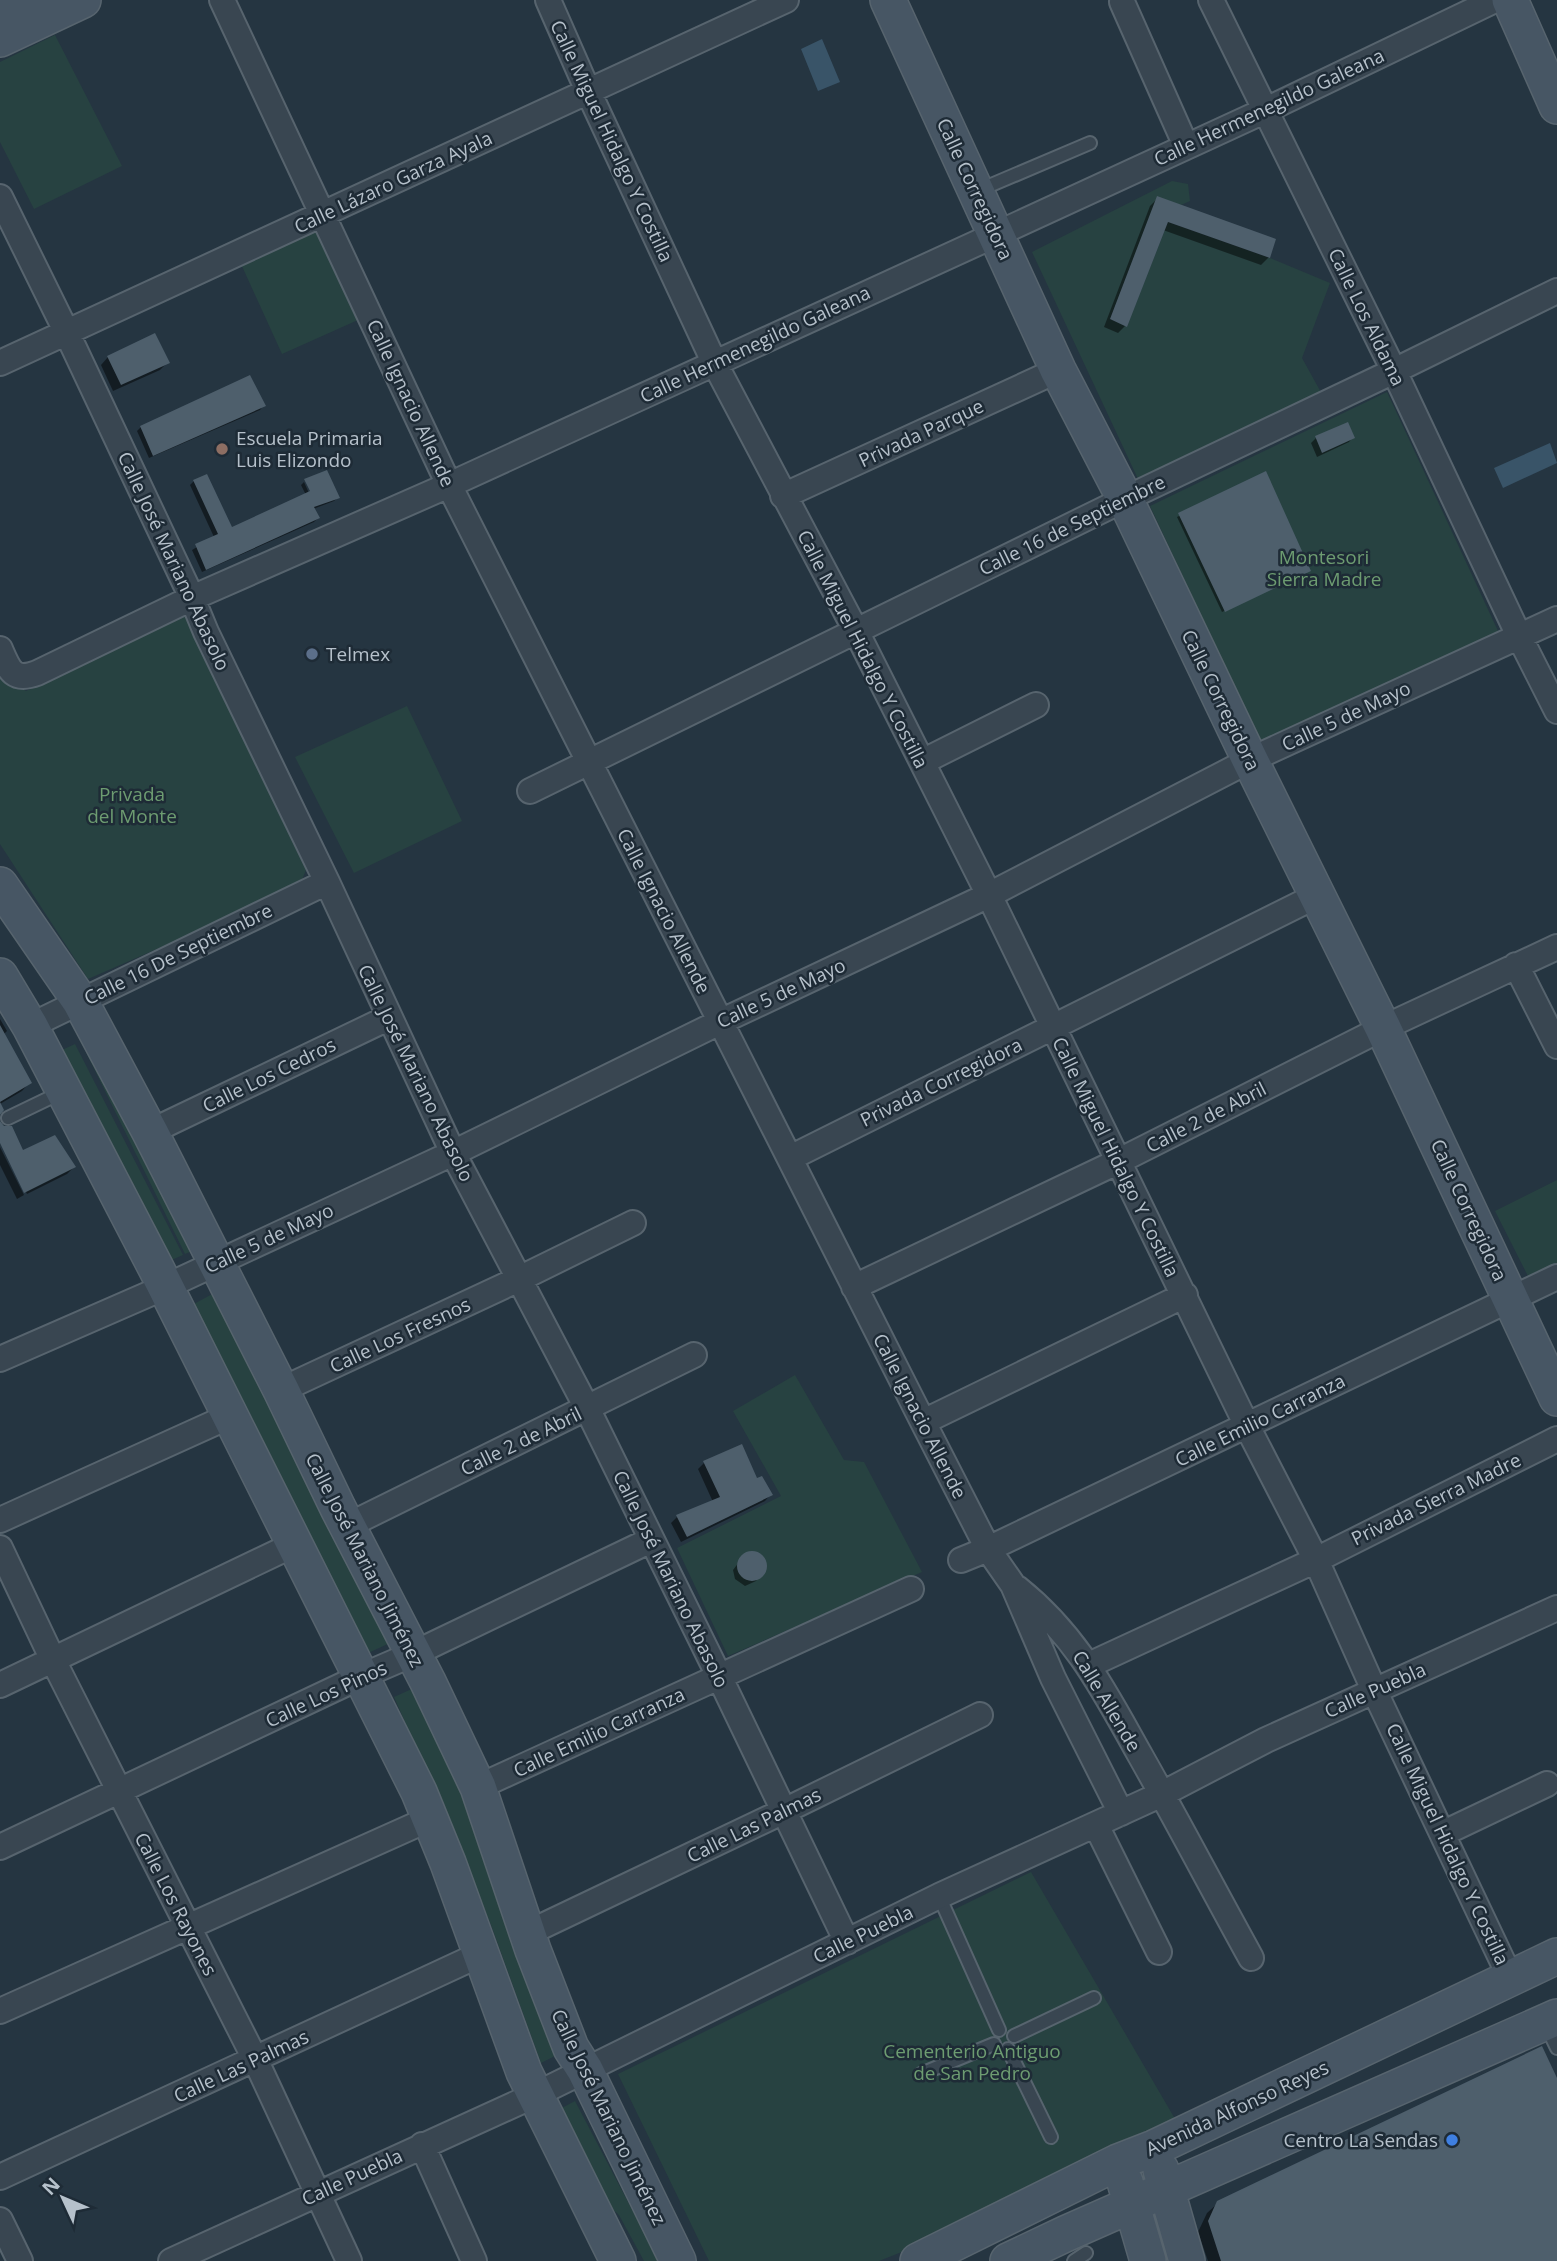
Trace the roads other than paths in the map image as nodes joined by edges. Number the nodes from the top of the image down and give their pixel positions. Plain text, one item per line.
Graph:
1 (26, 0) edge
2 (83, 0) edge
3 (222, 0) edge
4 (548, 0) edge
5 (786, 0) edge
6 (888, 0) edge
7 (1211, 0) edge
8 (1494, 0) edge
9 (1510, 0) edge
10 (1122, 2) dead end
11 (0, 12) edge
12 (0, 39) edge
13 (588, 91) junction
14 (1557, 106) edge
15 (1264, 111) junction
16 (1090, 143) dead end
17 (1186, 146) junction
18 (976, 191) junction
19 (0, 197) edge
20 (322, 214) junction
21 (997, 234) junction
22 (1557, 291) edge
23 (66, 331) junction
24 (714, 362) junction
25 (0, 363) edge
26 (1058, 370) junction
27 (1394, 371) junction
28 (449, 485) junction
29 (783, 496) junction
30 (1125, 499) junction
31 (192, 598) junction
32 (1557, 619) edge
33 (856, 631) junction
34 (1519, 636) junction
35 (0, 649) edge
36 (1036, 705) dead end
37 (1557, 711) edge
38 (1250, 760) junction
39 (922, 762) junction
40 (589, 763) junction
41 (530, 791) dead end
42 (327, 882) junction
43 (0, 885) edge
44 (989, 895) junction
45 (1318, 895) junction
46 (1557, 947) edge
47 (1516, 965) junction
48 (0, 976) edge
49 (80, 1001) junction
50 (388, 1018) junction
51 (720, 1022) junction
52 (30, 1027) junction
53 (1052, 1027) junction
54 (1383, 1028) junction
55 (1557, 1046) edge
56 (63, 1092) junction
57 (8, 1118) dead end
58 (150, 1132) junction
59 (453, 1153) junction
60 (790, 1158) junction
61 (1118, 1162) junction
62 (634, 1223) dead end
63 (215, 1263) junction
64 (1557, 1277) edge
65 (519, 1279) junction
66 (165, 1287) junction
67 (854, 1287) junction
68 (1185, 1295) junction
69 (1511, 1298) junction
70 (694, 1355) dead end
71 (0, 1359) edge
72 (281, 1390) junction
73 (1557, 1398) edge
74 (587, 1408) junction
75 (232, 1415) junction
76 (923, 1422) junction
77 (1247, 1426) junction
78 (1557, 1439) edge
79 (0, 1520) edge
80 (347, 1526) junction
81 (651, 1540) junction
82 (295, 1544) junction
83 (0, 1548) edge
84 (988, 1549) junction
85 (961, 1560) dead end
86 (1316, 1560) junction
87 (1013, 1585) junction
88 (911, 1589) dead end
89 (1557, 1608) edge
90 (413, 1654) junction
91 (53, 1660) junction
92 (1089, 1665) junction
93 (362, 1676) junction
94 (719, 1676) junction
95 (0, 1685) edge
96 (1374, 1690) junction
97 (980, 1715) dead end
98 (1547, 1784) dead end
99 (478, 1787) junction
100 (119, 1791) junction
101 (1162, 1794) junction
102 (784, 1811) junction
103 (1121, 1813) junction
104 (429, 1819) junction
105 (1096, 1825) junction
106 (1444, 1833) junction
107 (0, 1847) edge
108 (939, 1896) junction
109 (187, 1926) junction
110 (528, 1933) junction
111 (847, 1942) junction
112 (1159, 1952) dead end
113 (481, 1954) junction
114 (1557, 1956) edge
115 (1251, 1958) dead end
116 (1510, 1977) junction
117 (1094, 1998) dead end
118 (0, 2011) edge
119 (1427, 2019) junction
120 (1553, 2029) edge
121 (999, 2030) junction
122 (1014, 2036) junction
123 (994, 2044) junction
124 (1008, 2049) junction
125 (255, 2059) junction
126 (1448, 2066) junction
127 (584, 2070) junction
128 (921, 2074) dead end
129 (535, 2095) junction
130 (1051, 2137) dead end
131 (422, 2145) junction
132 (1154, 2148) junction
133 (1118, 2162) junction
134 (0, 2176) edge
135 (1168, 2190) junction
136 (317, 2193) junction
137 (1132, 2205) junction
138 (1070, 2250) edge
139 (171, 2261) edge
140 (349, 2261) edge
141 (474, 2261) edge
142 (618, 2261) edge
143 (678, 2261) edge
144 (918, 2261) edge
145 (1008, 2261) edge
146 (1148, 2261) edge
147 (1186, 2261) edge

1 - 11 street
2 - 12 street
3 - 20 street, Calle Ignacio Allende
4 - 13 street, Calle Miguel Hidalgo Y Costilla
5 - 13 street, Calle Lázaro Garza Ayala
6 - 18 street, Calle Corregidora
7 - 15 street, Calle Los Aldama
8 - 15 street, Calle Hermenegildo Galeana
9 - 14 street
10 - 17 street
13 - 20 street, Calle Lázaro Garza Ayala
13 - 24 street, Calle Miguel Hidalgo Y Costilla
15 - 17 street, Calle Hermenegildo Galeana
15 - 27 street, Calle Los Aldama
16 - 18 lane
17 - 21 street, Calle Hermenegildo Galeana
18 - 21 street, Calle Corregidora
19 - 23 street, Calle José Mariano Abasolo
20 - 23 street, Calle Lázaro Garza Ayala
20 - 28 street, Calle Ignacio Allende
21 - 24 street, Calle Hermenegildo Galeana
21 - 26 street, Calle Corregidora
22 - 27 street, Calle 16 de Septiembre
23 - 25 street, Calle Lázaro Garza Ayala
23 - 31 street, Calle José Mariano Abasolo
24 - 28 street, Calle Hermenegildo Galeana
24 - 29 street, Calle Miguel Hidalgo Y Costilla
26 - 29 street, Privada Parque
26 - 30 street, Calle Corregidora
27 - 30 street, Calle 16 de Septiembre
27 - 34 street, Calle Los Aldama
28 - 31 street, Calle Hermenegildo Galeana
28 - 40 street, Calle Ignacio Allende
29 - 33 street, Calle Miguel Hidalgo Y Costilla
30 - 33 street, Calle 16 de Septiembre
30 - 38 street, Calle Corregidora
31 - 35 street, Calle Hermenegildo Galeana
31 - 42 street, Calle José Mariano Abasolo
32 - 34 street, Calle 5 de Mayo
33 - 39 street, Calle Miguel Hidalgo Y Costilla
33 - 40 street, Calle 16 de Septiembre
34 - 37 street, Calle Los Aldama
34 - 38 street, Calle 5 de Mayo
36 - 39 street
38 - 44 street, Calle 5 de Mayo
38 - 45 street, Calle Corregidora
39 - 44 street, Calle Miguel Hidalgo Y Costilla
40 - 41 street, Calle 16 de Septiembre
40 - 51 street, Calle Ignacio Allende
42 - 49 street, Calle 16 De Septiembre
42 - 50 street, Calle José Mariano Abasolo
43 - 49 street, Calle José Mariano Jiménez
44 - 51 street, Calle 5 de Mayo
44 - 53 street, Calle Miguel Hidalgo Y Costilla
45 - 53 street, Privada Corregidora
45 - 54 street, Calle Corregidora
46 - 47 street, Calle 2 de Abril
47 - 54 street, Calle 2 de Abril
47 - 55 street
48 - 52 street
49 - 52 street, Calle 16 De Septiembre
49 - 58 street, Calle José Mariano Jiménez
50 - 58 street, Calle Los Cedros
50 - 59 street, Calle José Mariano Abasolo
51 - 59 street, Calle 5 de Mayo
51 - 60 street, Calle Ignacio Allende
52 - 56 street
53 - 60 street, Privada Corregidora
53 - 61 street, Calle Miguel Hidalgo Y Costilla
54 - 61 street, Calle 2 de Abril
54 - 69 street, Calle Corregidora
56 - 57 lane
56 - 66 street
58 - 63 street, Calle José Mariano Jiménez
59 - 63 street, Calle 5 de Mayo
59 - 65 street, Calle José Mariano Abasolo
60 - 67 street, Calle Ignacio Allende
61 - 67 street, Calle 2 de Abril
61 - 68 street, Calle Miguel Hidalgo Y Costilla
62 - 65 street, Calle Los Fresnos
63 - 66 street, Calle 5 de Mayo
63 - 72 street, Calle José Mariano Jiménez
64 - 69 street, Calle Emilio Carranza
65 - 72 street, Calle Los Fresnos
65 - 74 street, Calle José Mariano Abasolo
66 - 71 street, Calle 5 de Mayo
66 - 75 street
67 - 76 street, Calle Ignacio Allende
68 - 76 street, Calle Miguel Hidalgo Y Costilla
68 - 77 street, Calle Miguel Hidalgo Y Costilla
69 - 73 street, Calle Corregidora
69 - 77 street, Calle Emilio Carranza
70 - 74 street, Calle 2 de Abril
72 - 80 street, Calle José Mariano Jiménez
74 - 80 street, Calle 2 de Abril
74 - 81 street, Calle José Mariano Abasolo
75 - 79 street
75 - 82 street
76 - 84 street, Calle Ignacio Allende
77 - 84 street, Calle Emilio Carranza
77 - 86 street, Calle Miguel Hidalgo Y Costilla
78 - 86 street, Privada Sierra Madre
80 - 90 street, Calle José Mariano Jiménez
81 - 90 street, Calle Los Pinos
81 - 94 street, Calle José Mariano Abasolo
82 - 91 street
82 - 93 street
83 - 91 street, Calle Los Rayones
84 - 85 street, Calle Emilio Carranza
84 - 87 street, Calle Ignacio Allende
86 - 92 street
86 - 96 street, Calle Miguel Hidalgo Y Costilla
87 - 92 street, Calle Allende
87 - 103 street, Calle Ignacio Allende
88 - 94 street, Calle Emilio Carranza
89 - 96 street, Calle Puebla
90 - 93 street, Calle Los Pinos
90 - 99 street, Calle José Mariano Jiménez
91 - 95 street
91 - 100 street, Calle Los Rayones
92 - 101 street, Calle Allende
93 - 100 street, Calle Los Pinos
93 - 104 street
94 - 99 street, Calle Emilio Carranza
94 - 102 street, Calle José Mariano Abasolo
96 - 101 street, Calle Puebla
96 - 106 street, Calle Miguel Hidalgo Y Costilla
97 - 102 street, Calle Las Palmas
98 - 106 street
99 - 110 street, Calle José Mariano Jiménez
100 - 107 street, Calle Los Pinos
100 - 109 street, Calle Los Rayones
101 - 103 street, Calle Puebla
101 - 115 street
102 - 110 street, Calle Las Palmas
102 - 111 street, Calle José Mariano Abasolo
103 - 105 street, Calle Puebla
104 - 109 street
104 - 113 street
105 - 108 street, Calle Puebla
105 - 112 street
106 - 116 street, Calle Miguel Hidalgo Y Costilla
108 - 111 street, Calle Puebla
108 - 121 lane
109 - 118 street
109 - 125 street, Calle Los Rayones
110 - 127 street, Calle José Mariano Jiménez
111 - 127 street, Calle Puebla
113 - 125 street, Calle Las Palmas
113 - 129 street
114 - 116 street, Avenida Alfonso Reyes
116 - 119 street, Avenida Alfonso Reyes
117 - 122 lane
119 - 126 street
119 - 132 street, Avenida Alfonso Reyes
120 - 126 street
121 - 122 lane
121 - 123 lane
122 - 124 lane
123 - 124 lane
123 - 128 lane
124 - 130 lane
125 - 134 street, Calle Las Palmas
125 - 136 street, Calle Los Rayones
126 - 135 street
127 - 129 street, Calle Puebla
127 - 143 street, Calle José Mariano Jiménez
129 - 131 street, Calle Puebla
129 - 142 street
131 - 136 street, Calle Puebla
131 - 141 street
132 - 133 street, Avenida Alfonso Reyes
132 - 135 street
133 - 137 street
133 - 144 street, Avenida Alfonso Reyes
135 - 137 street
135 - 147 street
136 - 139 street, Calle Puebla
136 - 140 street, Calle Los Rayones
137 - 138 street
137 - 146 street
138 - 145 street

